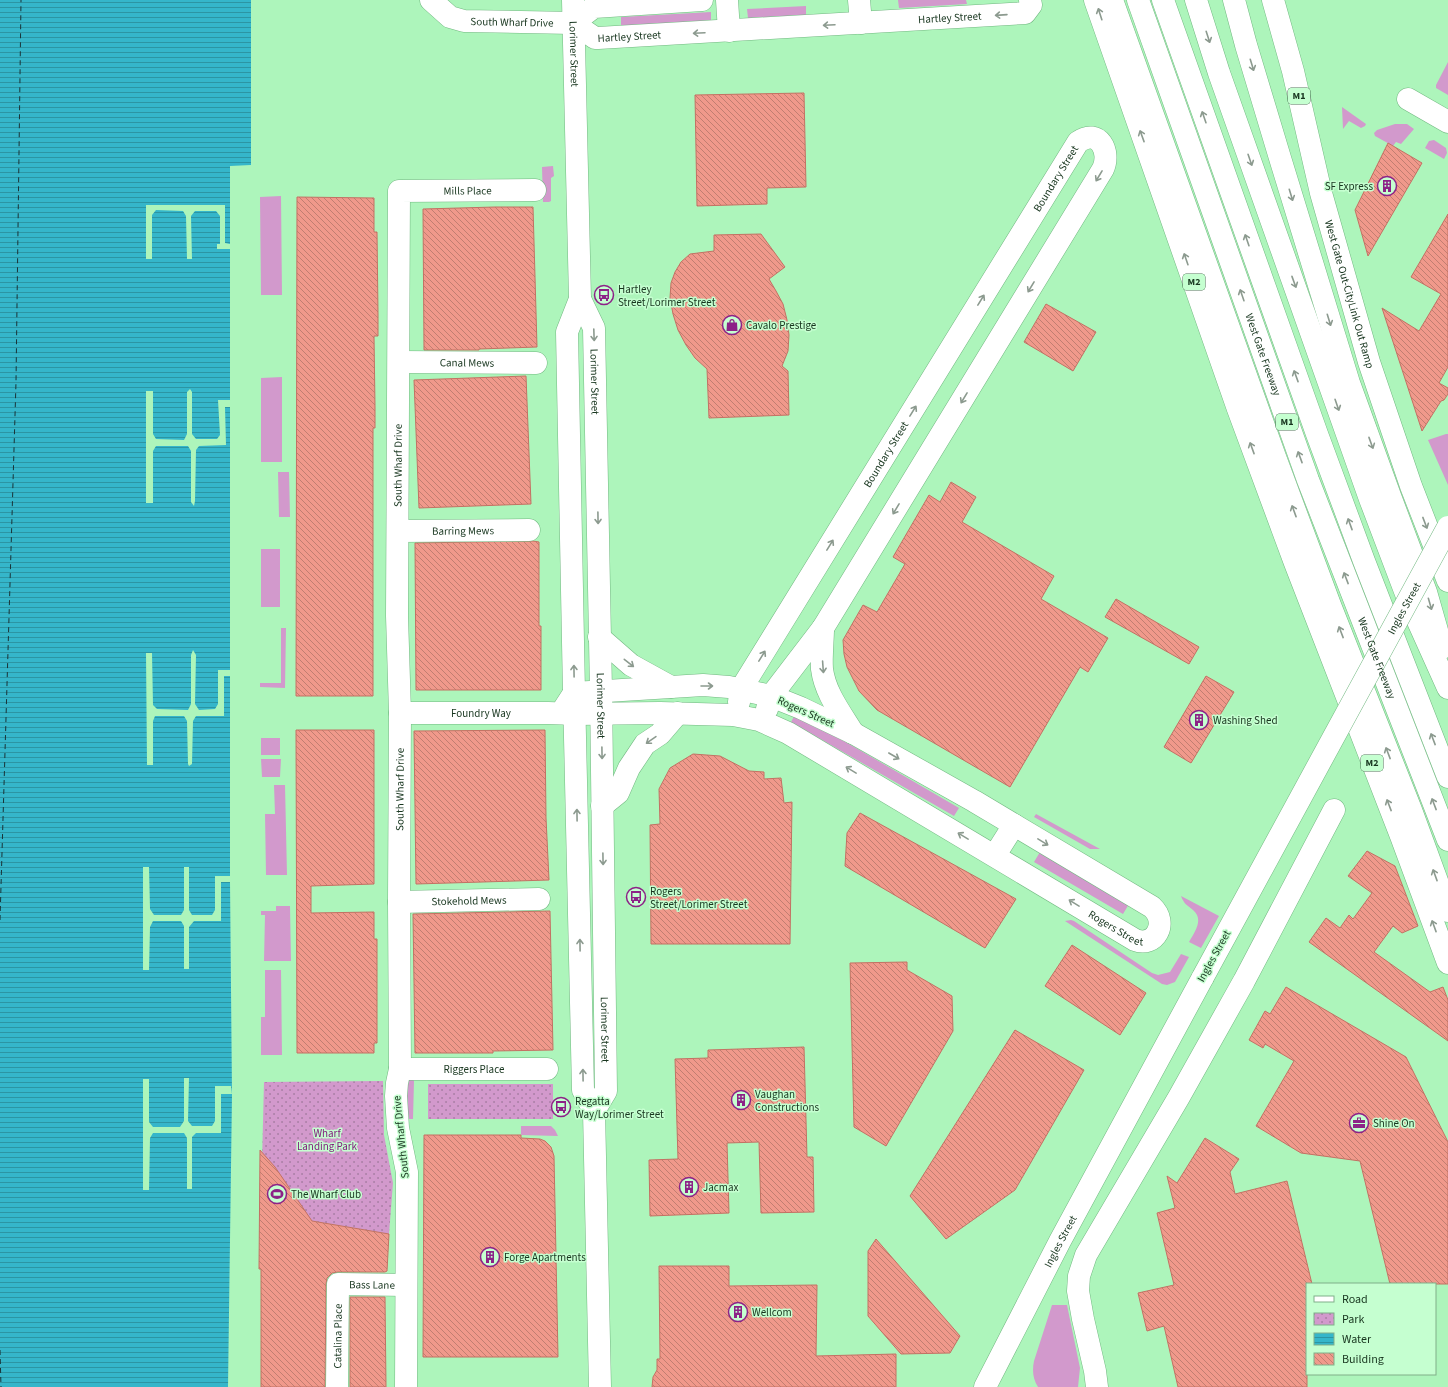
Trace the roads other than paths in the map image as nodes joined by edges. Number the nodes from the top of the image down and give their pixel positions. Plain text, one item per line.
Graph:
1 (430, 0) edge
2 (573, 0) edge
3 (702, 0) edge
4 (727, 0) edge
5 (859, 0) edge
6 (1030, 0) edge
7 (1095, 0) edge
8 (1112, 0) edge
9 (1138, 0) edge
10 (1163, 0) edge
11 (1196, 0) edge
12 (1234, 0) edge
13 (1259, 0) edge
14 (1273, 0) edge
15 (573, 23) junction
16 (860, 23) junction
17 (729, 31) junction
18 (1408, 99) dead end
19 (1448, 122) edge
20 (535, 190) dead end
21 (399, 191) joint
22 (1321, 193) junction
23 (580, 299) junction
24 (399, 362) junction
25 (536, 363) dead end
26 (1448, 527) edge
27 (529, 530) dead end
28 (398, 531) junction
29 (1448, 581) edge
30 (823, 628) junction
31 (599, 637) junction
32 (1448, 668) edge
33 (671, 687) junction
34 (1448, 688) edge
35 (742, 689) junction
36 (601, 691) junction
37 (574, 692) junction
38 (771, 696) junction
39 (400, 713) junction
40 (568, 713) junction
41 (678, 713) junction
42 (601, 714) junction
43 (736, 715) junction
44 (763, 721) junction
45 (853, 733) junction
46 (1448, 777) edge
47 (602, 806) junction
48 (1334, 810) dead end
49 (1014, 825) junction
50 (1448, 840) edge
51 (995, 855) junction
52 (539, 899) dead end
53 (399, 902) junction
54 (1448, 911) edge
55 (1448, 963) edge
56 (400, 1069) junction
57 (547, 1070) dead end
58 (594, 1111) junction
59 (338, 1284) joint
60 (406, 1285) junction
61 (337, 1387) edge
62 (406, 1387) edge
63 (600, 1387) edge
64 (986, 1387) edge
65 (1097, 1387) edge

1 - 15 main road, South Wharf Drive
2 - 15 main road, Lorimer Street
3 - 15 main road
4 - 17 main road
5 - 16 main road
6 -> 16 main road, Hartley Street
55 -> 7 main road, M2
54 -> 8 main road
50 -> 9 main road, West Gate Freeway / M1
46 -> 10 main road
11 -> 34 main road
12 -> 32 main road
13 - 22 main road
14 - 22 main road, West Gate Out-CityLink Out Ramp / M1
17 -> 15 main road, Hartley Street
15 - 23 main road, Lorimer Street
16 -> 17 main road, Hartley Street
18 - 19 main road
20 - 21 main road, Mills Place
21 - 24 main road, South Wharf Drive
22 -> 29 main road, West Gate Out-CityLink Out Ramp / M1
23 -> 31 main road, Lorimer Street
37 -> 23 main road, Lorimer Street
24 - 25 main road, Canal Mews
24 - 28 main road, South Wharf Drive
26 - 64 main road, Ingles Street, bridge
27 - 28 main road, Barring Mews
28 - 39 main road, South Wharf Drive
35 -> 30 main road, Boundary Street
30 - 38 main road, Boundary Street
30 -> 45 main road
31 -> 33 main road
31 - 36 main road, Lorimer Street
33 -> 35 main road, Rogers Street
33 - 36 main road, Rogers Street
35 - 38 main road, Rogers Street
35 - 43 main road, Boundary Street
36 - 37 main road, Rogers Street
36 - 42 main road, Lorimer Street
37 - 40 main road, Lorimer Street
38 - 44 main road, Boundary Street
38 - 45 main road, Rogers Street
39 - 40 main road, Foundry Way
39 - 53 main road, South Wharf Drive
40 - 42 main road, Rogers Street
58 -> 40 main road, Lorimer Street
41 - 42 main road, Rogers Street
41 - 43 main road, Rogers Street
41 -> 47 main road
42 -> 47 main road, Lorimer Street
43 - 44 main road, Rogers Street
51 -> 44 main road, Rogers Street
45 -> 49 main road, Rogers Street
47 -> 58 main road, Lorimer Street
48 - 65 main road
49 - 51 main road
49 -> 51 main road, Rogers Street
52 - 53 main road, Stokehold Mews
53 - 56 main road, South Wharf Drive
56 - 57 main road, Riggers Place
56 - 60 main road, South Wharf Drive
58 - 63 main road, Lorimer Street
59 - 60 main road, Bass Lane
59 - 61 main road, Catalina Place
60 - 62 main road, South Wharf Drive

